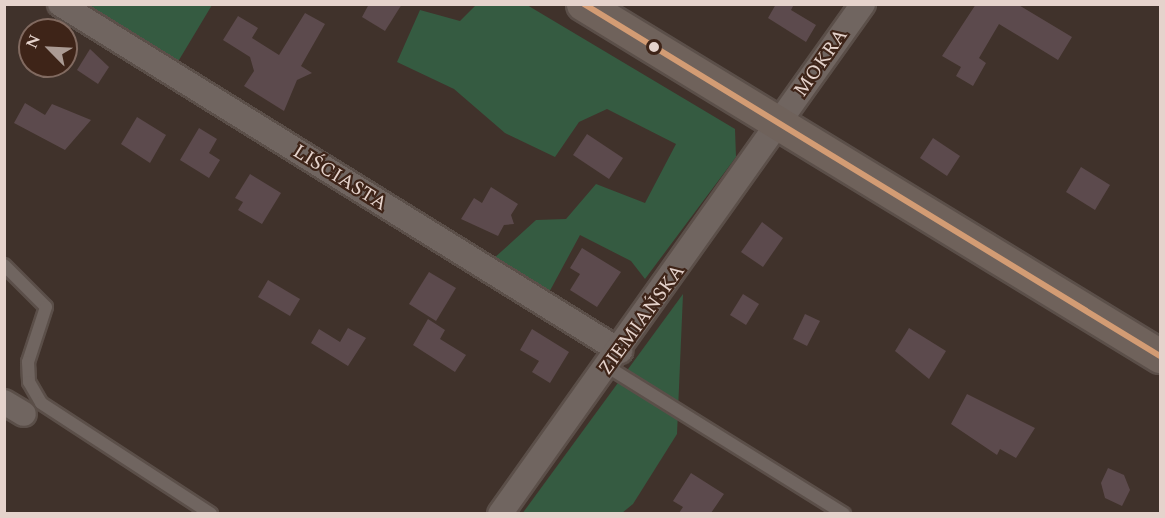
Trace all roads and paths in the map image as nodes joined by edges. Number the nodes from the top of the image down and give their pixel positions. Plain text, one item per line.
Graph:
1 (60, 4) edge
2 (583, 4) edge
3 (863, 4) edge
4 (780, 123) junction
5 (4, 265) edge
6 (1161, 356) edge
7 (614, 359) junction
8 (211, 513) edge
9 (500, 513) edge
10 (844, 513) edge

1 - 7 street, LIŚCIASTA
2 - 4 main road
3 - 4 street, MOKRA
4 - 6 main road
4 - 7 street, ZIEMIAŃSKA
5 - 8 lane
7 - 9 street, ZIEMIAŃSKA
7 - 10 lane

